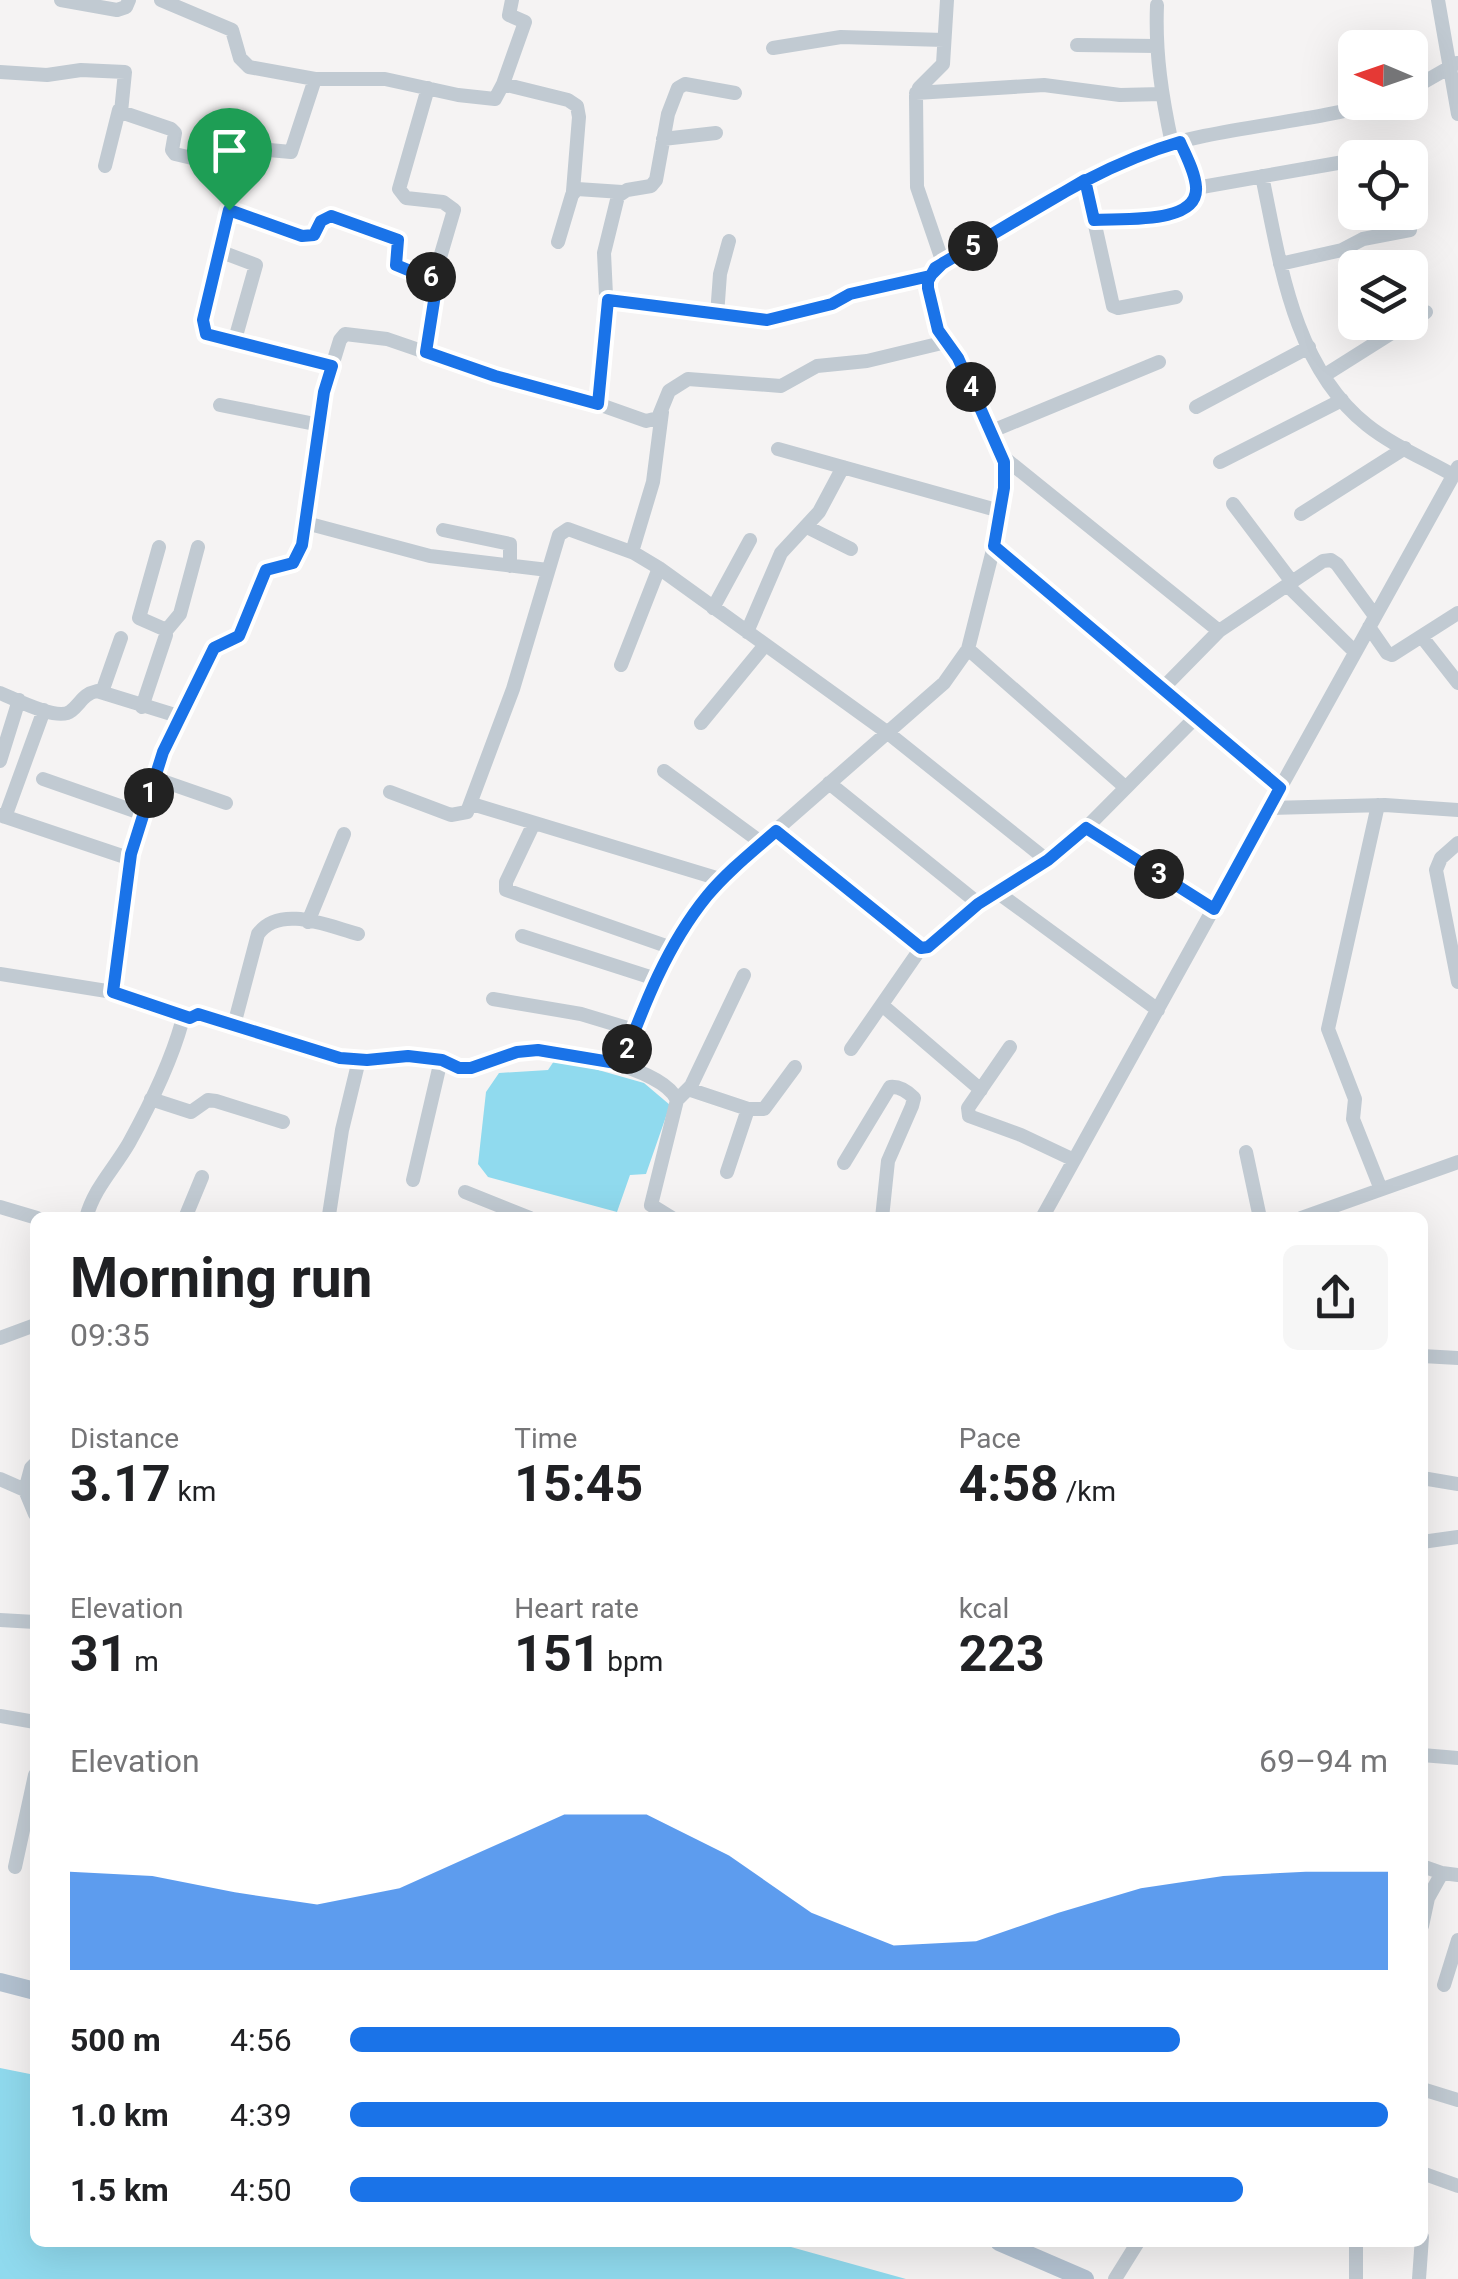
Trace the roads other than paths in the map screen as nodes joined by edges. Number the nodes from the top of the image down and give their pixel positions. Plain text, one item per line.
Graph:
1 (61, 0) edge
2 (129, 0) edge
3 (161, 0) edge
4 (512, 0) edge
5 (947, 0) edge
6 (1438, 0) edge
7 (1158, 6) dead end
8 (944, 40) junction
9 (1077, 46) dead end
10 (1156, 46) junction
11 (773, 48) dead end
12 (1454, 65) edge
13 (0, 72) edge
14 (315, 79) junction
15 (1428, 80) edge
16 (503, 84) junction
17 (428, 88) junction
18 (735, 92) dead end
19 (916, 93) junction
20 (1162, 94) junction
21 (119, 110) junction
22 (1338, 110) edge
23 (1458, 114) edge
24 (716, 134) dead end
25 (663, 139) junction
26 (1176, 143) junction
27 (1338, 163) edge
28 (105, 166) dead end
29 (234, 170) junction
30 (1262, 176) junction
31 (1085, 180) junction
32 (1196, 188) junction
33 (574, 192) junction
34 (622, 192) junction
35 (229, 210) junction
36 (1094, 220) junction
37 (1410, 230) dead end
38 (729, 241) dead end
39 (558, 242) dead end
40 (219, 251) junction
41 (943, 263) junction
42 (1280, 264) junction
43 (930, 276) junction
44 (434, 278) junction
45 (1176, 296) dead end
46 (608, 300) junction
47 (717, 315) junction
48 (1381, 340) edge
49 (946, 342) junction
50 (234, 343) junction
51 (1309, 348) junction
52 (426, 352) junction
53 (1159, 362) dead end
54 (332, 366) junction
55 (1324, 376) junction
56 (1342, 400) junction
57 (598, 404) junction
58 (220, 406) dead end
59 (663, 407) junction
60 (1196, 407) dead end
61 (320, 425) junction
62 (992, 432) junction
63 (1405, 448) junction
64 (778, 449) dead end
65 (1002, 456) junction
66 (1220, 462) dead end
67 (843, 467) junction
68 (1456, 472) edge
69 (1234, 504) dead end
70 (1000, 511) junction
71 (1301, 514) dead end
72 (306, 523) junction
73 (807, 527) junction
74 (442, 530) dead end
75 (750, 540) dead end
76 (994, 546) junction
77 (159, 547) dead end
78 (198, 547) dead end
79 (850, 549) dead end
80 (632, 552) junction
81 (510, 566) junction
82 (659, 568) junction
83 (548, 570) junction
84 (1290, 583) junction
85 (713, 608) junction
86 (1458, 614) edge
87 (1372, 622) junction
88 (1219, 631) junction
89 (165, 632) junction
90 (747, 632) junction
91 (1422, 636) junction
92 (121, 638) dead end
93 (765, 644) junction
94 (968, 648) junction
95 (1355, 652) junction
96 (620, 665) dead end
97 (1458, 683) edge
98 (1162, 688) junction
99 (102, 692) junction
100 (0, 693) edge
101 (19, 700) junction
102 (142, 707) junction
103 (44, 710) junction
104 (178, 716) junction
105 (1196, 717) junction
106 (701, 722) dead end
107 (888, 733) junction
108 (0, 761) edge
109 (664, 771) dead end
110 (44, 778) dead end
111 (154, 778) junction
112 (829, 783) junction
113 (1125, 787) junction
114 (1280, 788) junction
115 (390, 792) dead end
116 (226, 803) dead end
117 (472, 804) junction
118 (1378, 804) junction
119 (1270, 808) junction
120 (1458, 810) edge
121 (143, 814) junction
122 (2, 816) edge
123 (534, 822) junction
124 (1086, 828) junction
125 (776, 831) junction
126 (344, 834) dead end
127 (762, 843) junction
128 (1458, 843) edge
129 (131, 859) junction
130 (1048, 860) junction
131 (723, 880) junction
132 (997, 892) junction
133 (978, 904) junction
134 (1214, 909) junction
135 (1451, 915) edge
136 (308, 922) junction
137 (358, 934) dead end
138 (522, 936) dead end
139 (672, 948) junction
140 (921, 948) junction
141 (0, 974) edge
142 (744, 975) dead end
143 (656, 980) junction
144 (1458, 982) edge
145 (113, 992) junction
146 (493, 999) dead end
147 (882, 1004) junction
148 (1158, 1010) junction
149 (190, 1018) junction
150 (234, 1025) junction
151 (634, 1030) junction
152 (1010, 1046) dead end
153 (850, 1049) dead end
154 (359, 1060) junction
155 (442, 1060) junction
156 (622, 1064) junction
157 (795, 1067) dead end
158 (981, 1090) junction
159 (682, 1095) junction
160 (151, 1100) junction
161 (748, 1109) junction
162 (282, 1122) dead end
163 (1246, 1152) dead end
164 (1074, 1160) junction
165 (844, 1162) dead end
166 (1458, 1162) edge
167 (727, 1172) dead end
168 (202, 1177) dead end
169 (413, 1180) dead end
170 (1380, 1187) junction
171 (465, 1192) dead end
172 (0, 1207) edge
173 (88, 1212) edge
174 (187, 1212) edge
175 (329, 1212) edge
176 (515, 1212) edge
177 (648, 1212) edge
178 (882, 1212) edge
179 (1045, 1212) edge
180 (1259, 1212) edge
181 (1315, 1212) edge
182 (30, 1216) edge
183 (30, 1327) edge
184 (0, 1338) edge
185 (1428, 1356) edge
186 (1458, 1358) edge
187 (30, 1472) edge
188 (0, 1479) edge
189 (1428, 1479) edge
190 (1458, 1484) edge
191 (25, 1490) junction
192 (30, 1502) edge
193 (1458, 1537) edge
194 (1428, 1541) edge
195 (0, 1620) edge
196 (30, 1622) edge
197 (0, 1716) edge
198 (30, 1721) edge
199 (1428, 1756) edge
200 (1458, 1758) edge
201 (30, 1798) edge
202 (15, 1867) dead end
203 (1450, 1874) edge
204 (1428, 1898) edge
205 (1458, 1940) edge
206 (0, 1982) edge
207 (1444, 1985) dead end
208 (30, 1990) edge
209 (1428, 2092) edge
210 (1458, 2100) edge
211 (1428, 2176) edge
212 (1458, 2186) edge
213 (1010, 2247) edge
214 (1135, 2247) edge
215 (1356, 2247) edge
216 (1422, 2247) edge
217 (1085, 2279) edge
218 (1116, 2279) edge
219 (1356, 2279) edge
220 (1420, 2279) edge

1 - 2 street
3 - 14 street
4 - 16 street
5 - 8 street
6 - 12 street
7 - 10 street
8 - 11 street
8 - 19 street
9 - 10 street
10 - 20 street
12 - 15 street
12 - 23 street
13 - 21 street
14 - 17 street
14 - 29 street
16 - 17 street
16 - 33 street
17 - 44 street
18 - 25 street
19 - 20 street
19 - 41 street
20 - 26 street
21 - 28 street
21 - 29 street
22 - 26 street
24 - 25 street
25 - 34 street
26 - 31 street
26 - 32 street
27 - 30 street
29 - 35 street
30 - 32 street
30 - 42 street
31 - 36 street
31 - 41 street
32 - 36 street
33 - 34 street
33 - 39 street
34 - 46 street
35 - 40 street
35 - 44 street
36 - 45 street
37 - 42 street
38 - 47 street
40 - 50 street
40 - 50 street
41 - 43 street
42 - 51 street
43 - 47 street
43 - 49 street
44 - 52 street
46 - 47 street
46 - 57 street
48 - 55 street
49 - 59 street
49 - 62 street
50 - 54 street
51 - 55 street
51 - 60 street
52 - 54 street
52 - 57 street
53 - 62 street
54 - 61 street
55 - 56 street
56 - 63 street
56 - 66 street
57 - 59 street
58 - 61 street
59 - 80 street
61 - 72 street
62 - 65 street
63 - 68 street
63 - 71 street
64 - 67 street
65 - 70 street
65 - 88 street
67 - 70 street
67 - 73 street
68 - 87 street
69 - 84 street
70 - 76 street
72 - 81 street
72 - 104 street
73 - 79 street
73 - 90 street
74 - 81 street
75 - 85 street
76 - 94 street
76 - 98 street
77 - 89 street
78 - 89 street
80 - 82 street
80 - 83 street
81 - 83 street
82 - 85 street
82 - 96 street
83 - 117 street
84 - 87 street
84 - 88 street
84 - 95 street
85 - 90 street
86 - 91 street
87 - 91 street
87 - 95 street
88 - 98 street
89 - 102 street
90 - 93 street
91 - 97 street
92 - 99 street
93 - 106 street
93 - 107 street
94 - 107 street
94 - 113 street
95 - 114 street
98 - 105 street
99 - 102 street
99 - 103 street
100 - 101 street
101 - 103 street
101 - 108 street
102 - 104 street
103 - 122 street
104 - 111 street
105 - 113 street
105 - 114 street
107 - 112 street
107 - 130 street
109 - 127 street
110 - 121 street
111 - 116 street
111 - 121 street
112 - 125 street
112 - 133 street
113 - 124 street
114 - 119 street
115 - 117 street
117 - 123 street
118 - 119 street
118 - 120 street
118 - 170 street
119 - 134 street
121 - 129 street
122 - 129 street
123 - 131 street
123 - 139 street
124 - 130 street
124 - 134 street
125 - 127 street
125 - 140 street
126 - 136 street
127 - 131 street
128 - 135 street
129 - 145 street
130 - 132 street
131 - 139 street
132 - 133 street
132 - 148 street
133 - 140 street
134 - 148 street
135 - 144 street
136 - 137 street
136 - 150 street
138 - 143 street
139 - 143 street
140 - 147 street
141 - 145 street
142 - 159 street
143 - 151 street
145 - 149 street
146 - 151 street
147 - 153 street
147 - 158 street
148 - 164 street
149 - 150 street
149 - 160 street
150 - 154 street
151 - 156 street
152 - 158 street
154 - 155 street
154 - 175 street
155 - 156 street
155 - 169 street
156 - 159 street
157 - 161 street
158 - 164 street
159 - 161 street
159 - 177 street
160 - 162 street
160 - 173 street
161 - 167 street
163 - 180 street
164 - 179 street
165 - 178 street
166 - 170 street
168 - 174 street
170 - 181 street
171 - 176 street
172 - 182 street
183 - 184 street
185 - 186 street
187 - 191 street
188 - 191 street
189 - 190 street
191 - 192 street
193 - 194 street
195 - 196 street
197 - 198 street
199 - 200 street
201 - 202 street
203 - 204 street
205 - 207 street
206 - 208 main road
209 - 210 street
211 - 212 street
213 - 217 main road
214 - 218 street
215 - 219 street
216 - 220 street

